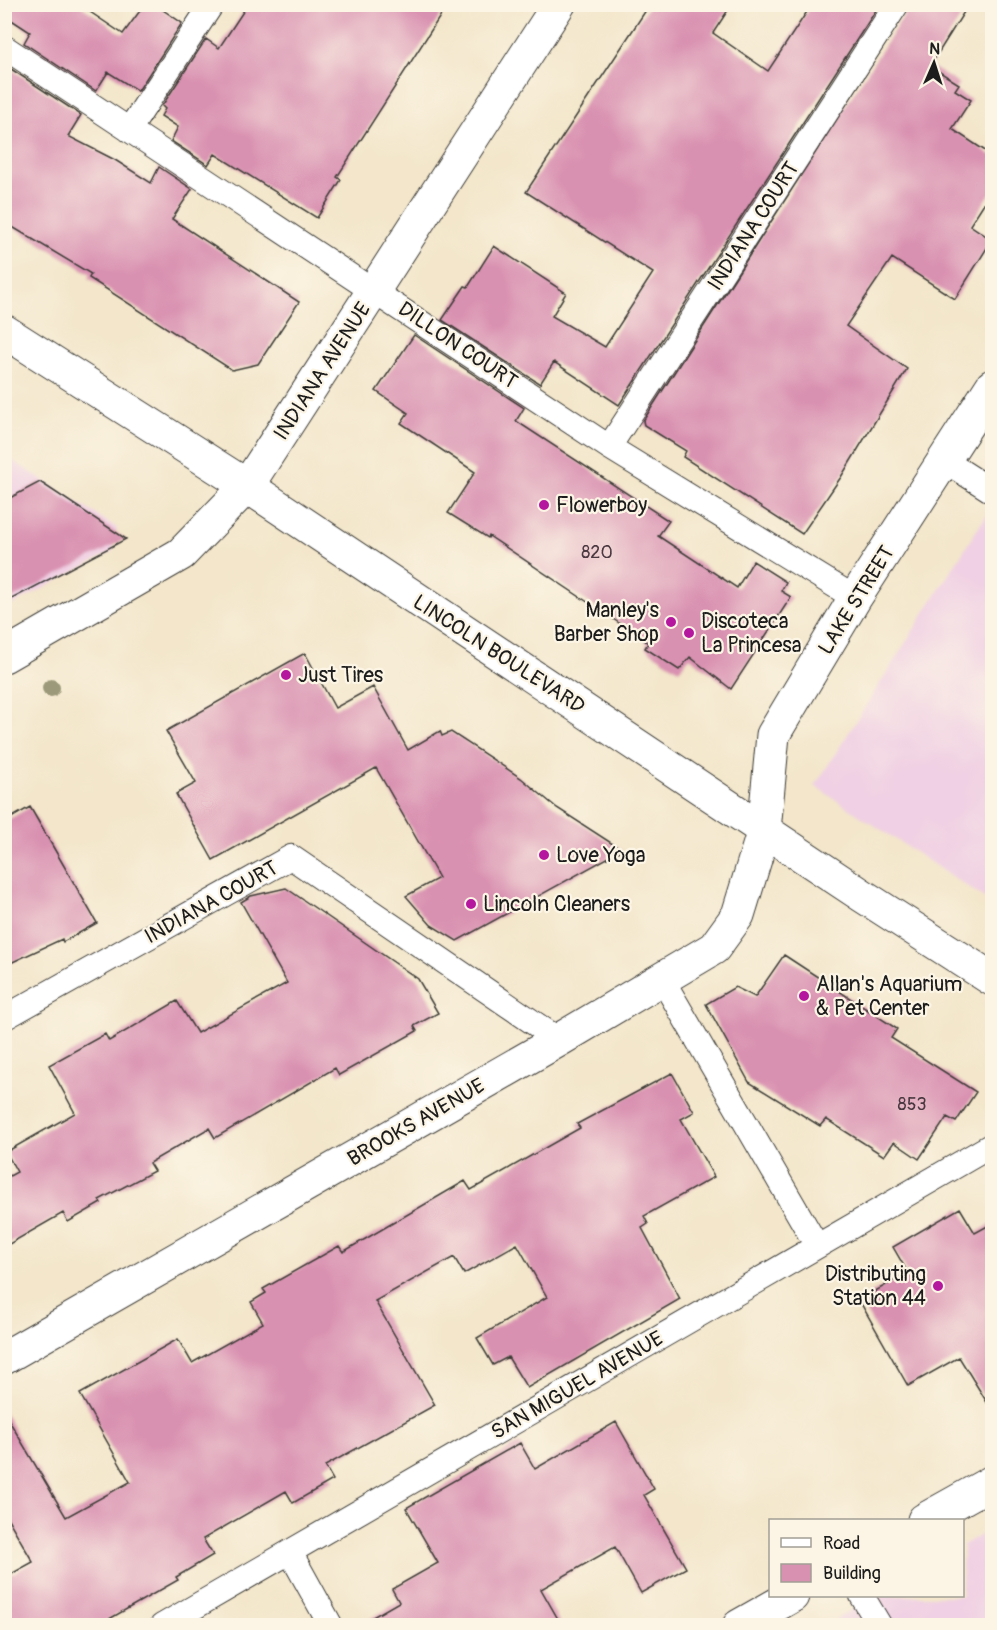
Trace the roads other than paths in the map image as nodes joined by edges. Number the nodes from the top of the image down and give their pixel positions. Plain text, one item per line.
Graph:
1 (212, 4) edge
2 (559, 4) edge
3 (897, 4) edge
4 (4, 47) edge
5 (129, 130) junction
6 (374, 289) junction
7 (5, 332) edge
8 (993, 386) edge
9 (609, 447) junction
10 (945, 461) junction
11 (247, 486) junction
12 (993, 490) edge
13 (855, 598) junction
14 (4, 656) edge
15 (764, 830) junction
16 (662, 979) junction
17 (993, 979) edge
18 (4, 1018) edge
19 (559, 1040) junction
20 (993, 1145) edge
21 (817, 1246) junction
22 (4, 1358) edge
23 (993, 1482) edge
24 (928, 1519) edge
25 (290, 1552) junction
26 (790, 1597) edge
27 (863, 1597) edge
28 (162, 1626) edge
29 (331, 1626) edge
30 (740, 1626) edge
31 (880, 1626) edge

1 - 5 lane
2 - 6 main road, INDIANA AVENUE
3 - 9 lane, INDIANA COURT
4 - 5 lane, DILLON COURT
5 - 6 lane, DILLON COURT
6 - 9 lane, DILLON COURT
6 - 11 main road, INDIANA AVENUE
7 - 11 main road, LINCOLN BOULEVARD
8 - 10 main road, LAKE STREET
9 - 13 lane, DILLON COURT
10 - 12 lane
10 - 13 main road, LAKE STREET
11 - 14 main road, INDIANA AVENUE
11 - 15 main road, LINCOLN BOULEVARD
13 - 15 main road, LAKE STREET
15 - 16 main road, BROOKS AVENUE
15 - 17 main road, LINCOLN BOULEVARD
16 - 19 main road, BROOKS AVENUE
16 - 21 lane
18 - 19 lane, INDIANA COURT
19 - 22 main road, BROOKS AVENUE
20 - 21 lane, SAN MIGUEL AVENUE
21 - 25 lane, SAN MIGUEL AVENUE
23 - 24 main road
25 - 28 lane, SAN MIGUEL AVENUE
25 - 29 lane
26 - 30 main road
27 - 31 lane

